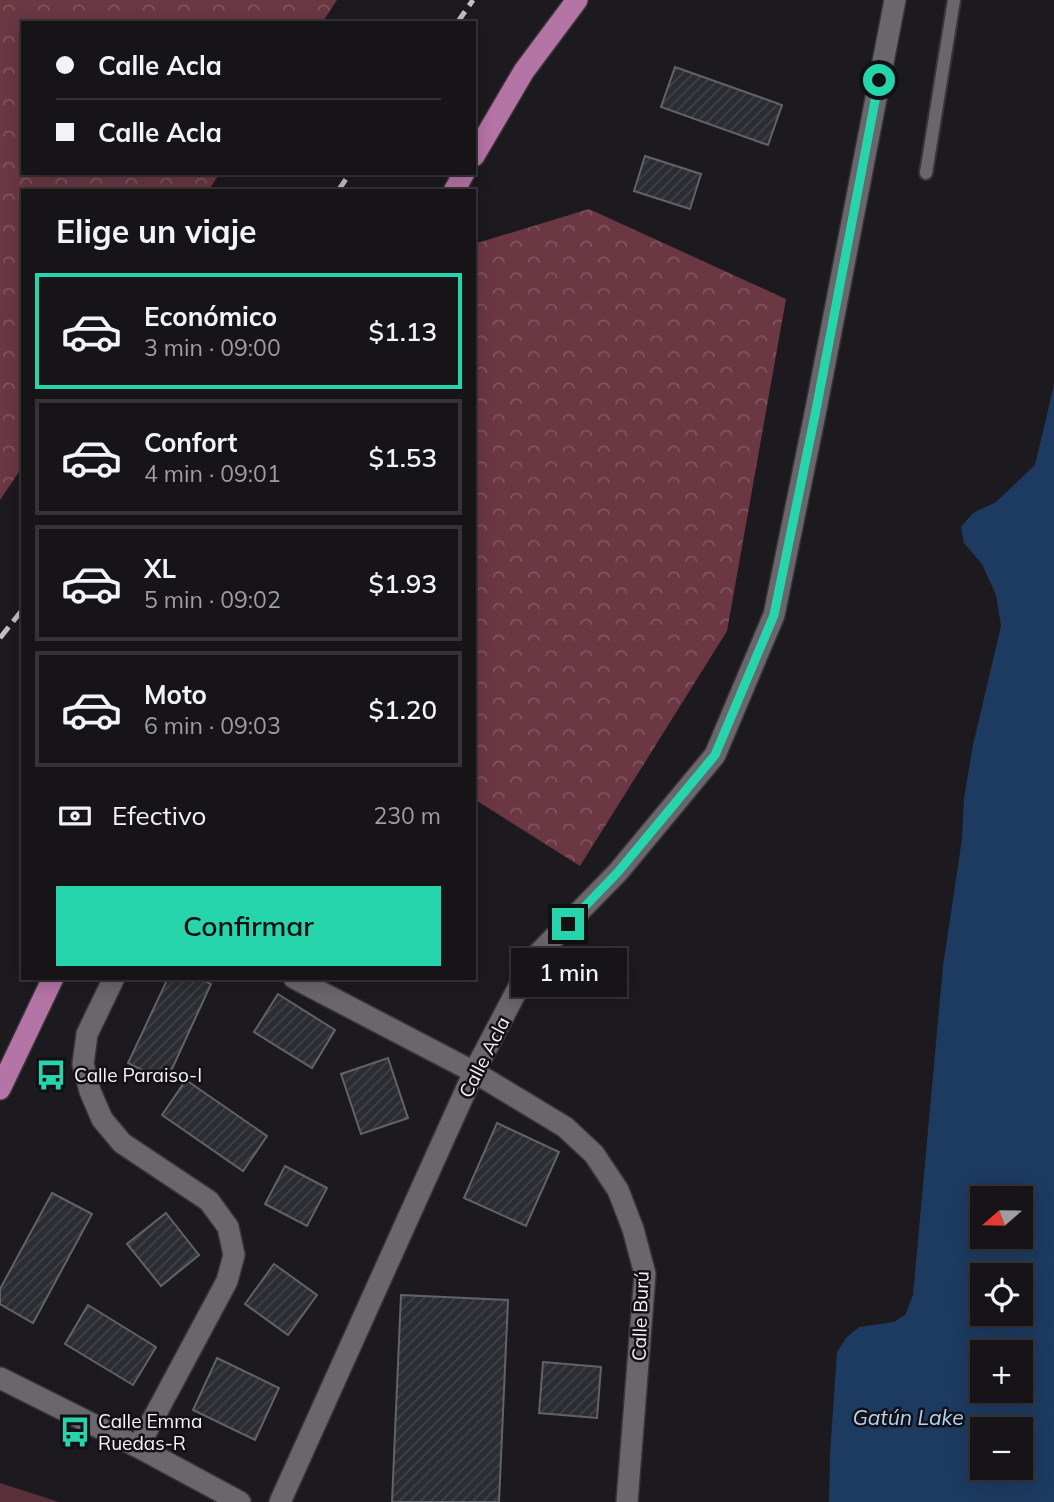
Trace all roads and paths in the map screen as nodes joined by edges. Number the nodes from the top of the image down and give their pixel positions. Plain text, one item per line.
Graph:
1 (577, 0) edge
2 (895, 0) edge
3 (954, 0) edge
4 (476, 153) edge
5 (926, 173) dead end
6 (52, 980) edge
7 (113, 980) edge
8 (298, 980) edge
9 (474, 1072) junction
10 (0, 1088) edge
11 (0, 1378) edge
12 (138, 1447) junction
13 (240, 1502) edge
14 (280, 1502) edge
15 (627, 1502) edge

1 - 4 main road
2 - 9 street, Calle Acla
3 - 5 lane
6 - 10 main road
7 - 12 street
8 - 9 street, Calle Burú
9 - 14 street, Calle Acla
9 - 15 street, Calle Burú
11 - 12 street
12 - 13 street

